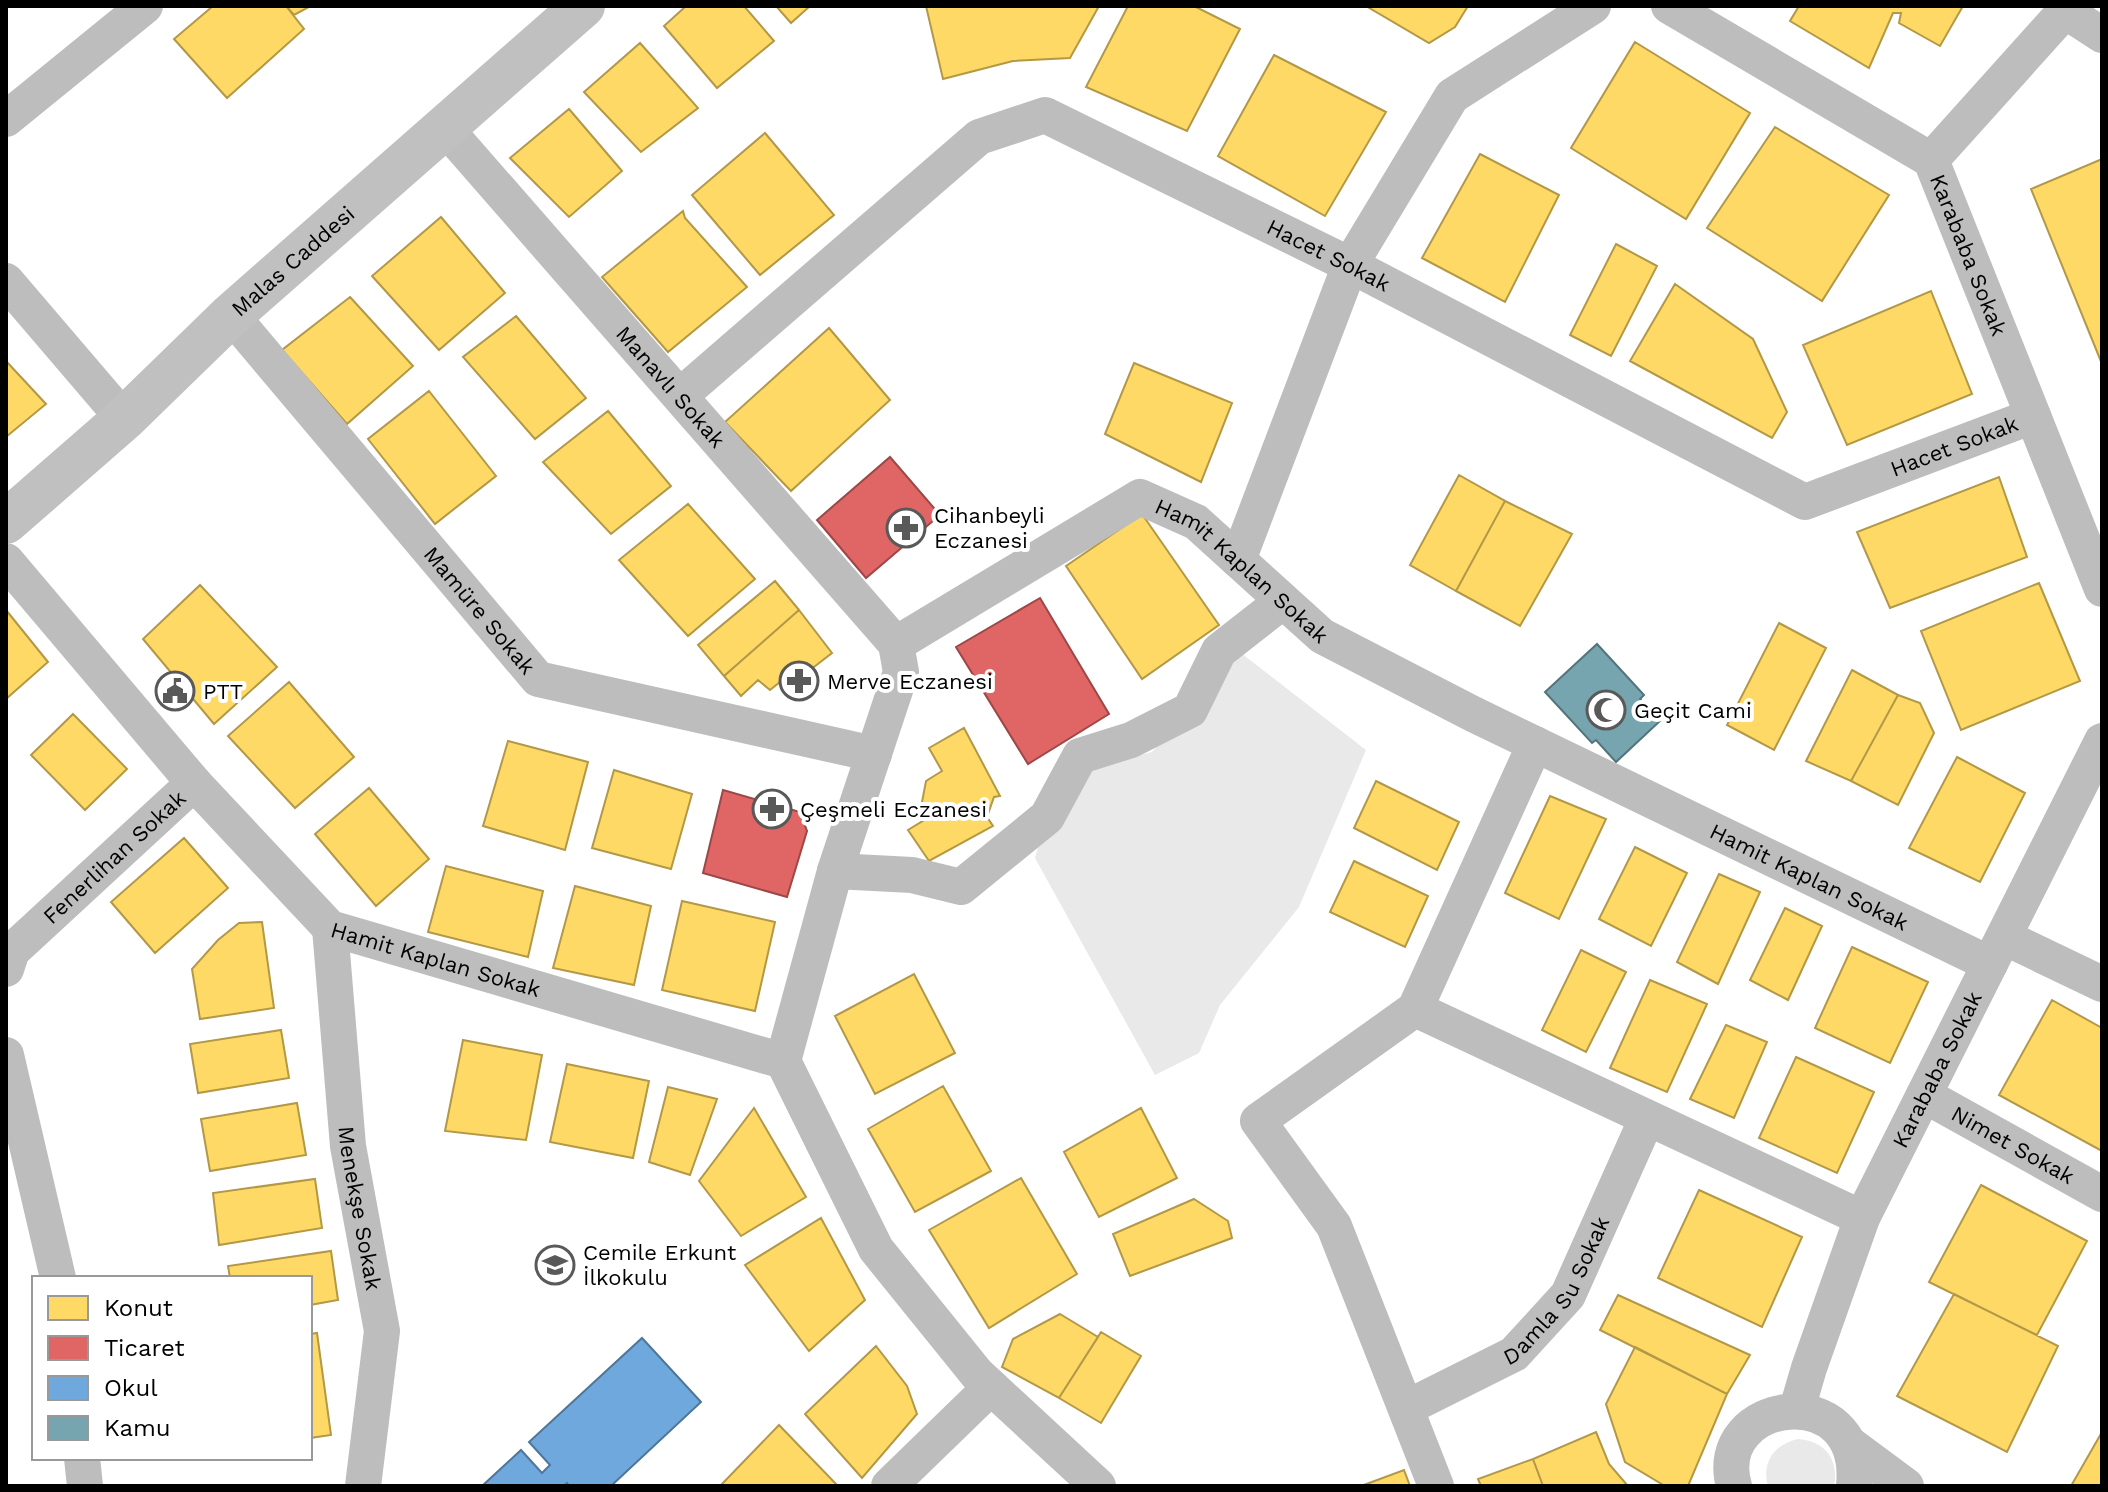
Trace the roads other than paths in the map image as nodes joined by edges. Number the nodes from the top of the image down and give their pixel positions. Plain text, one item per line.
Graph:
1 (145, 6) edge
2 (1593, 6) edge
3 (1669, 6) edge
4 (2064, 8) edge
5 (567, 11) edge
6 (2102, 35) edge
7 (6, 119) edge
8 (446, 129) junction
9 (1931, 160) junction
10 (1350, 265) junction
11 (6, 281) edge
12 (231, 315) junction
13 (681, 395) junction
14 (2033, 416) junction
15 (124, 419) junction
16 (6, 522) edge
17 (1238, 560) junction
18 (6, 561) edge
19 (2102, 589) edge
20 (1283, 601) junction
21 (896, 644) junction
22 (2102, 741) edge
23 (1535, 744) junction
24 (874, 754) junction
25 (194, 783) junction
26 (835, 871) junction
27 (330, 928) junction
28 (1997, 950) junction
29 (6, 969) edge
30 (2102, 984) edge
31 (1415, 1009) junction
32 (6, 1055) edge
33 (783, 1061) junction
34 (1924, 1095) junction
35 (1647, 1118) junction
36 (2102, 1194) edge
37 (1862, 1218) junction
38 (58, 1276) edge
39 (991, 1387) junction
40 (1406, 1408) junction
41 (1797, 1409) junction
42 (1848, 1443) junction
43 (82, 1460) edge
44 (85, 1486) edge
45 (363, 1486) edge
46 (889, 1486) edge
47 (1098, 1486) edge
48 (1436, 1486) edge
49 (1734, 1486) edge
50 (1854, 1486) edge
51 (1906, 1486) edge

1 - 7 street
2 - 10 street
3 - 9 street, Karababa Sokak
4 - 6 street
4 - 9 street
5 - 8 street, Malas Caddesi
8 - 12 street, Malas Caddesi
8 - 13 street, Manavlı Sokak
9 - 14 street, Karababa Sokak
10 - 13 street, Hacet Sokak
10 - 14 street, Hacet Sokak
10 - 17 street
11 - 15 street
12 - 15 street, Malas Caddesi
12 - 24 street, Mamüre Sokak
13 - 21 street, Manavlı Sokak
14 - 19 street, Karababa Sokak
15 - 16 street, Malas Caddesi
17 - 20 street, Hamit Kaplan Sokak
17 - 21 street, Hamit Kaplan Sokak
18 - 25 street, Hamit Kaplan Sokak
20 - 23 street, Hamit Kaplan Sokak
20 - 26 street
21 - 24 street
22 - 28 street, Karababa Sokak
23 - 28 street, Hamit Kaplan Sokak
23 - 31 street
24 - 26 street
25 - 27 street, Hamit Kaplan Sokak
25 - 29 street, Fenerlihan Sokak
26 - 33 street
27 - 33 street, Hamit Kaplan Sokak
27 - 45 street, Menekşe Sokak
28 - 30 street, Hamit Kaplan Sokak
28 - 34 street, Karababa Sokak
31 - 35 street
31 - 40 street
32 - 38 street
33 - 39 street
34 - 36 street, Nimet Sokak
34 - 37 street, Karababa Sokak
35 - 37 street
35 - 40 street, Damla Su Sokak
37 - 41 street, Karababa Sokak
39 - 46 street
39 - 47 street
40 - 48 street
41 - 42 street
41 - 49 street
42 - 50 street
42 - 51 street
43 - 44 street

